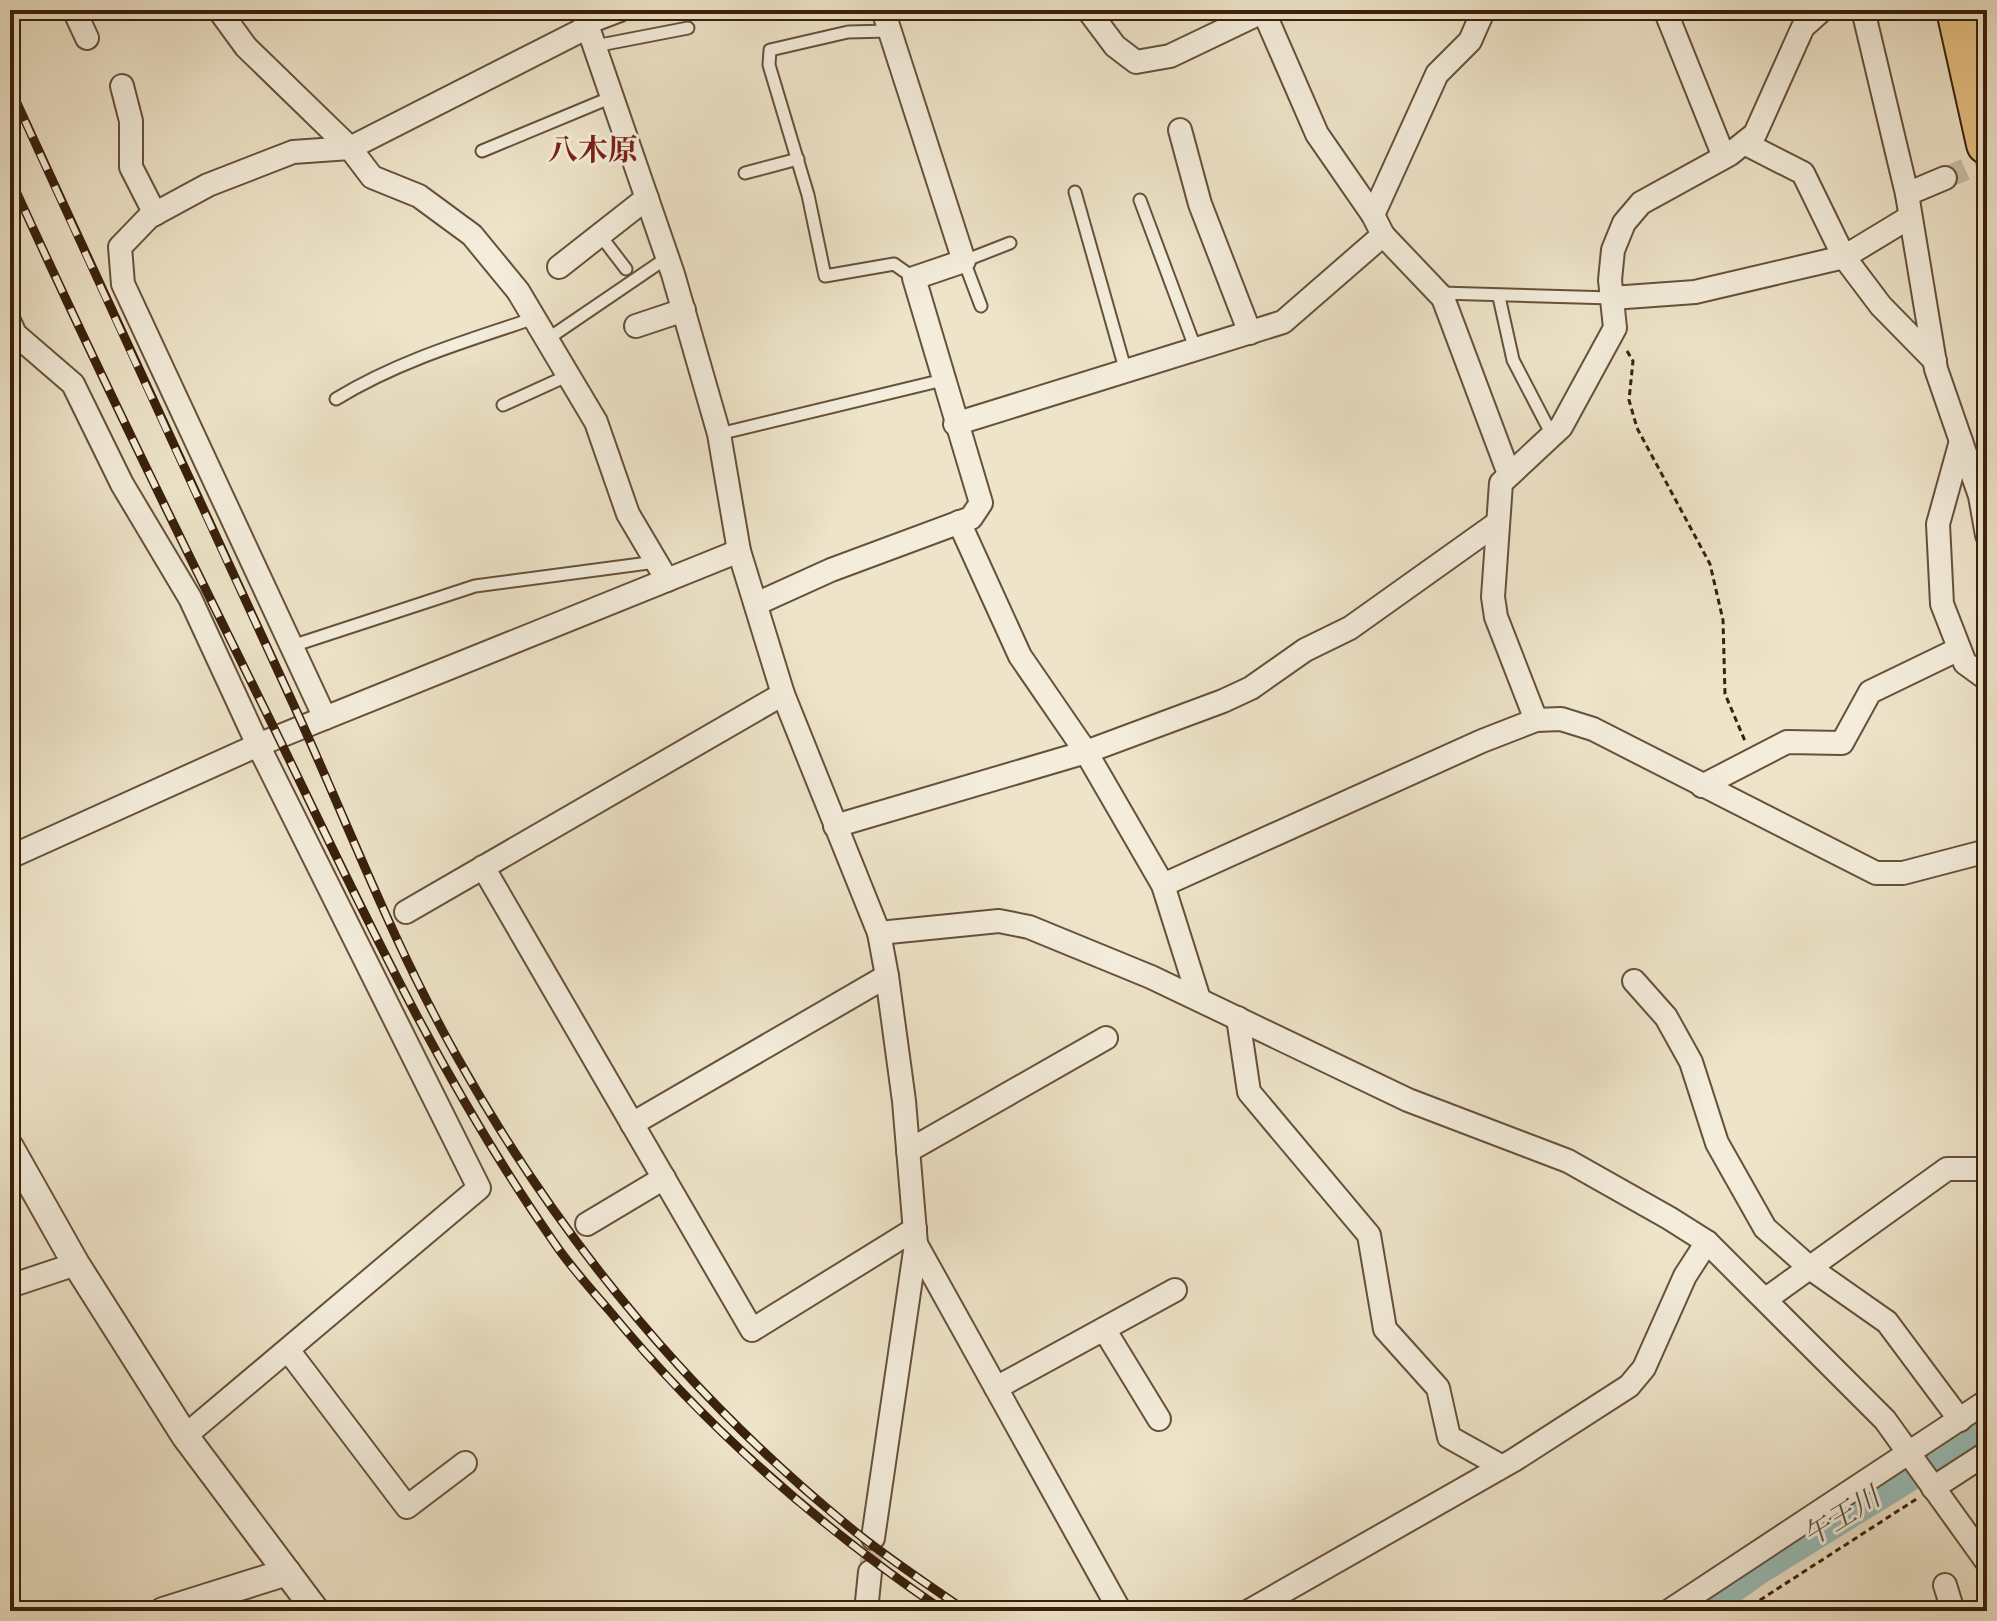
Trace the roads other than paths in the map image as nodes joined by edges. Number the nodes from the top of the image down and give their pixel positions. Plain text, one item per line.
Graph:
1 (74, 10) edge
2 (219, 10) edge
3 (620, 10) edge
4 (1088, 10) edge
5 (1264, 10) edge
6 (1479, 10) edge
7 (1665, 10) edge
8 (1822, 10) edge
9 (1863, 10) edge
10 (1957, 10) edge
11 (886, 20) edge
12 (588, 27) edge
13 (688, 28) dead end
14 (87, 38) dead end
15 (122, 86) dead end
16 (612, 97) junction
17 (1180, 130) dead end
18 (1746, 144) junction
19 (1987, 144) edge
20 (350, 148) junction
21 (482, 151) dead end
22 (1724, 157) junction
23 (798, 159) junction
24 (745, 173) dead end
25 (1945, 178) tunnel mouth
26 (1075, 192) dead end
27 (647, 198) junction
28 (1140, 200) dead end
29 (1908, 206) junction
30 (155, 214) junction
31 (1378, 225) junction
32 (600, 235) junction
33 (1010, 243) dead end
34 (668, 257) junction
35 (1844, 257) junction
36 (964, 261) junction
37 (559, 267) dead end
38 (626, 269) dead end
39 (914, 278) junction
40 (1439, 293) junction
41 (1499, 297) junction
42 (1612, 298) junction
43 (981, 306) dead end
44 (684, 310) junction
45 (536, 317) junction
46 (10, 323) edge
47 (636, 326) dead end
48 (1250, 333) junction
49 (549, 338) junction
50 (1196, 351) junction
51 (1935, 361) junction
52 (1126, 373) junction
53 (569, 374) junction
54 (943, 380) junction
55 (336, 399) dead end
56 (503, 405) dead end
57 (955, 424) junction
58 (719, 434) junction
59 (1552, 435) junction
60 (1961, 441) junction
61 (1509, 474) junction
62 (959, 522) junction
63 (1496, 524) junction
64 (1987, 535) edge
65 (739, 551) junction
66 (662, 571) junction
67 (756, 604) junction
68 (289, 647) junction
69 (1959, 649) junction
70 (1987, 679) edge
71 (783, 694) junction
72 (325, 718) junction
73 (1536, 720) junction
74 (258, 745) junction
75 (1086, 752) junction
76 (1702, 786) junction
77 (835, 826) junction
78 (1987, 851) edge
79 (10, 857) edge
80 (483, 867) junction
81 (1163, 885) junction
82 (406, 912) dead end
83 (879, 933) junction
84 (887, 976) junction
85 (1634, 981) dead end
86 (1199, 999) junction
87 (1238, 1018) junction
88 (1106, 1038) dead end
89 (632, 1124) junction
90 (10, 1147) edge
91 (908, 1151) junction
92 (1987, 1169) edge
93 (664, 1178) junction
94 (587, 1224) dead end
95 (915, 1237) junction
96 (1707, 1242) junction
97 (76, 1264) junction
98 (1810, 1268) junction
99 (10, 1286) edge
100 (1175, 1290) dead end
101 (1766, 1299) junction
102 (1104, 1329) junction
103 (288, 1350) junction
104 (996, 1388) junction
105 (1987, 1401) edge
106 (1159, 1419) dead end
107 (1960, 1420) junction
108 (185, 1436) junction
109 (1987, 1453) edge
110 (1911, 1456) junction
111 (465, 1463) dead end
112 (1501, 1466) junction
113 (1930, 1484) junction
114 (873, 1538) tunnel mouth
115 (1987, 1562) edge
116 (287, 1572) junction
117 (870, 1572) tunnel mouth
118 (1945, 1585) dead end
119 (1284, 1602) edge
120 (870, 1609) edge
121 (163, 1611) edge
122 (316, 1611) edge
123 (1120, 1611) edge
124 (1249, 1611) edge
125 (1669, 1611) edge
126 (1953, 1611) edge

1 - 14 street
2 - 20 street
3 - 12 street
4 - 5 street
5 - 31 street
6 - 31 street
7 - 22 street
8 - 18 street
9 - 29 street
10 - 19 highway
11 - 23 lane
11 - 36 street
12 - 13 lane
12 - 16 street
12 - 20 street
15 - 30 street
16 - 21 lane
16 - 27 street
17 - 48 street
18 - 22 street
18 - 35 street
20 - 30 street
20 - 45 street
22 - 42 street
23 - 24 lane
23 - 39 lane
25 - 29 street
26 - 52 lane
27 - 32 street
27 - 34 street
28 - 50 lane
29 - 35 street
29 - 51 street
30 - 68 street
31 - 40 street
31 - 48 street
32 - 37 street
32 - 38 lane
33 - 36 lane
34 - 44 street
34 - 49 lane
35 - 42 street
35 - 51 street
36 - 39 street
36 - 43 lane
39 - 54 street
40 - 41 lane
40 - 61 street
41 - 42 lane
41 - 59 lane
42 - 59 street
44 - 47 street
44 - 58 street
45 - 49 street
45 - 55 lane
46 - 74 street
48 - 50 street
49 - 53 street
50 - 52 street
51 - 60 street
52 - 57 street
53 - 56 lane
53 - 66 street
54 - 57 street
54 - 58 lane
57 - 62 street
58 - 65 street
59 - 61 street
60 - 64 street
60 - 69 street
61 - 63 street
62 - 67 street
62 - 75 street
63 - 73 street
63 - 75 street
65 - 66 street
65 - 67 street
66 - 68 lane
66 - 72 street
67 - 71 street
68 - 72 street
69 - 70 street
69 - 76 street
71 - 77 street
71 - 80 street
72 - 74 street
73 - 76 street
73 - 81 street
74 - 79 street
74 - 103 street
75 - 77 street
75 - 81 street
76 - 78 street
77 - 83 street
80 - 82 street
80 - 89 street
81 - 86 street
83 - 84 street
83 - 86 street
84 - 89 street
84 - 91 street
85 - 98 street
86 - 87 street
87 - 96 street
87 - 112 street
88 - 91 street
89 - 93 street
90 - 97 street
91 - 95 street
92 - 98 street
93 - 94 street
93 - 95 street
95 - 104 street
95 - 114 street
96 - 101 street
96 - 112 street
97 - 99 street
97 - 108 street
98 - 101 street
98 - 107 street
100 - 102 street
101 - 110 street
102 - 104 street
102 - 106 street
103 - 108 street
103 - 111 street
104 - 123 street
105 - 107 street
107 - 110 street
108 - 116 street
109 - 113 street
110 - 113 street
110 - 125 street
112 - 119 street
113 - 115 street
116 - 121 street
116 - 122 street
117 - 120 street
118 - 126 street
119 - 124 street

